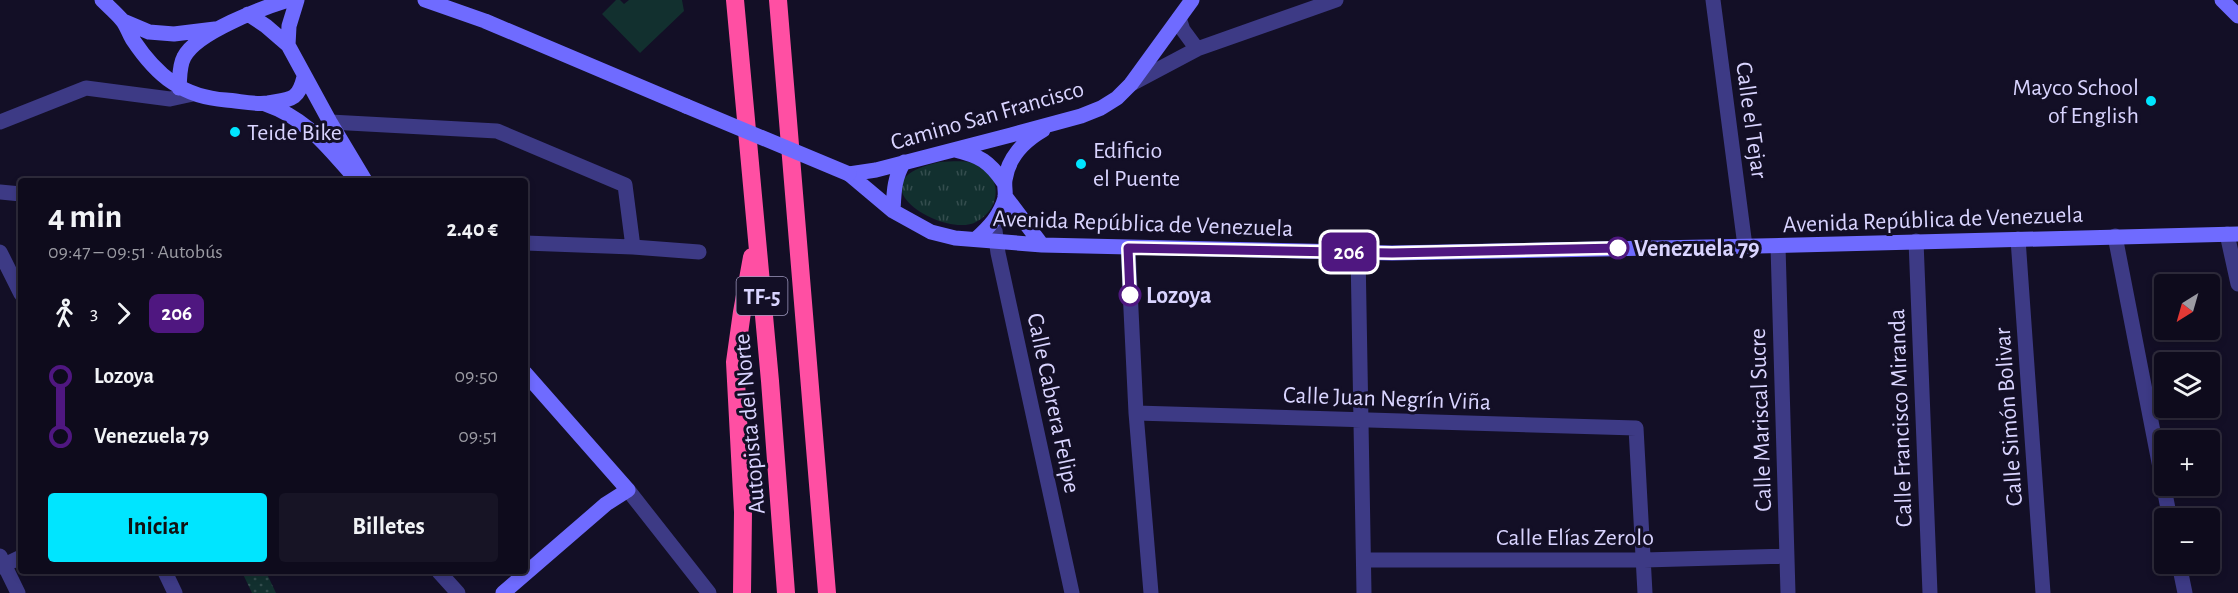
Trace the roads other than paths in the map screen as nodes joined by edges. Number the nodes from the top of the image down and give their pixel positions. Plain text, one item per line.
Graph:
1 (102, 0) edge
2 (288, 0) edge
3 (297, 0) edge
4 (425, 0) edge
5 (735, 0) edge
6 (778, 0) edge
7 (1192, 0) edge
8 (1336, 0) edge
9 (1713, 0) edge
10 (2222, 0) edge
11 (267, 3) edge
12 (248, 15) junction
13 (2238, 16) edge
14 (1179, 18) junction
15 (123, 21) junction
16 (221, 28) junction
17 (288, 45) junction
18 (1197, 49) junction
19 (304, 77) junction
20 (1131, 84) junction
21 (186, 91) junction
22 (262, 103) junction
23 (0, 122) edge
24 (330, 122) junction
25 (1054, 123) junction
26 (952, 149) junction
27 (903, 162) junction
28 (849, 174) junction
29 (355, 178) edge
30 (364, 178) edge
31 (1005, 189) junction
32 (0, 192) edge
33 (18, 194) edge
34 (893, 211) junction
35 (994, 223) junction
36 (2233, 234) edge
37 (2115, 236) junction
38 (756, 237) junction
39 (976, 239) junction
40 (2018, 239) junction
41 (1916, 241) junction
42 (996, 242) junction
43 (528, 243) edge
44 (1042, 245) junction
45 (1745, 246) junction
46 (1778, 246) junction
47 (633, 247) junction
48 (1128, 248) junction
49 (0, 252) edge
50 (699, 252) dead end
51 (1358, 252) junction
52 (2238, 284) edge
53 (18, 288) edge
54 (528, 376) edge
55 (1136, 413) junction
56 (1360, 419) junction
57 (628, 490) junction
58 (2168, 508) edge
59 (1786, 556) junction
60 (18, 558) edge
61 (1364, 560) junction
62 (1644, 560) junction
63 (1, 563) edge
64 (528, 571) edge
65 (166, 574) edge
66 (441, 574) edge
67 (525, 574) edge
68 (2181, 574) edge
69 (18, 593) edge
70 (175, 593) edge
71 (458, 593) edge
72 (503, 593) edge
73 (709, 593) edge
74 (742, 593) edge
75 (786, 593) edge
76 (826, 593) edge
77 (1072, 593) edge
78 (1150, 593) edge
79 (1364, 593) edge
80 (1645, 593) edge
81 (1788, 593) edge
82 (1929, 593) edge
83 (2043, 593) edge
84 (2185, 593) edge

1 - 15 street
2 - 11 street
3 - 17 street
4 - 28 street, Avenida República de Venezuela, bridge
5 - 38 highway, Autopista del Norte / TF-5
6 - 76 highway, TF-5
7 - 14 street, Camino San Francisco
8 - 18 street
9 - 45 street, Calle el Tejar
10 - 13 street
11 - 12 street
12 - 16 street
12 - 17 street
14 - 18 street
14 - 20 street, Camino San Francisco
15 - 16 street
15 - 21 street
16 - 21 street
17 - 19 street
18 - 20 street
19 - 22 street
19 - 24 street
20 - 25 street, Camino San Francisco
21 - 22 street
21 - 23 street
22 - 29 street
24 - 30 street
24 - 47 street
25 - 26 street, Camino San Francisco
25 - 31 street
26 - 27 street, Camino San Francisco
26 - 31 street
27 - 28 street, Camino San Francisco
27 - 34 street
28 - 34 street, Avenida República de Venezuela
31 - 35 street
31 - 44 street
32 - 33 street
34 - 39 street, Avenida República de Venezuela
35 - 39 street
35 - 42 street, Calle Cabrera Felipe
36 - 37 street, Avenida República de Venezuela
36 - 52 street
37 - 40 street, Avenida República de Venezuela
37 - 58 street
38 - 74 highway
38 - 75 highway, Autopista del Norte / TF-5
39 - 42 street, Avenida República de Venezuela
40 - 41 street, Avenida República de Venezuela
40 - 83 street, Calle Simón Bolivar
41 - 46 street, Avenida República de Venezuela
41 - 82 street, Calle Francisco Miranda
42 - 44 street, Avenida República de Venezuela
42 - 77 street, Calle Cabrera Felipe
43 - 47 street
44 - 48 street, Avenida República de Venezuela
45 - 46 street, Avenida República de Venezuela
45 - 51 street, Avenida República de Venezuela
46 - 59 street, Calle Mariscal Sucre
47 - 50 street
48 - 51 street, Avenida República de Venezuela
48 - 55 street
49 - 53 street
51 - 56 street
54 - 57 street
55 - 56 street, Calle Juan Negrín Viña
55 - 78 street
56 - 61 street
56 - 62 street, Calle Juan Negrín Viña
57 - 64 street
57 - 73 street
59 - 62 street, Calle Elías Zerolo
59 - 81 street, Calle Mariscal Sucre
60 - 63 street
61 - 62 street, Calle Elías Zerolo
61 - 79 street
62 - 80 street
63 - 69 street
65 - 70 street
66 - 71 street
67 - 72 street
68 - 84 street

